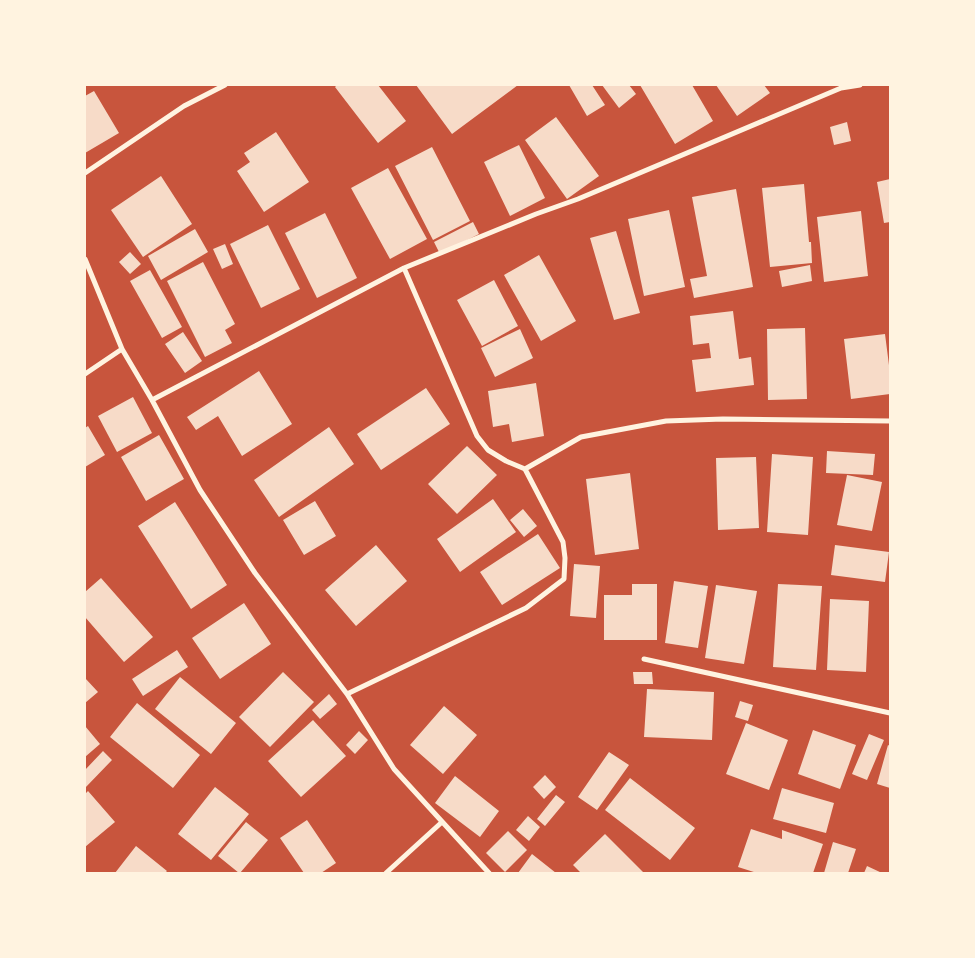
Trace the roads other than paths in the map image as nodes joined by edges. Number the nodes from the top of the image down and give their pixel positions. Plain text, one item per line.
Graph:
1 (225, 85) edge
2 (860, 85) edge
3 (841, 86) edge
4 (85, 174) edge
5 (85, 259) edge
6 (404, 268) junction
7 (122, 349) junction
8 (85, 374) edge
9 (152, 400) junction
10 (890, 421) edge
11 (525, 469) junction
12 (644, 659) dead end
13 (347, 694) junction
14 (890, 713) edge
15 (442, 822) junction
16 (386, 873) edge
17 (489, 873) edge

1 - 4 street
2 - 3 street
3 - 6 street
5 - 7 street
6 - 9 street
6 - 11 street
7 - 8 street
7 - 9 street
9 - 13 street
10 - 11 street
11 - 13 street
12 - 14 street
13 - 15 street
15 - 16 street
15 - 17 street

